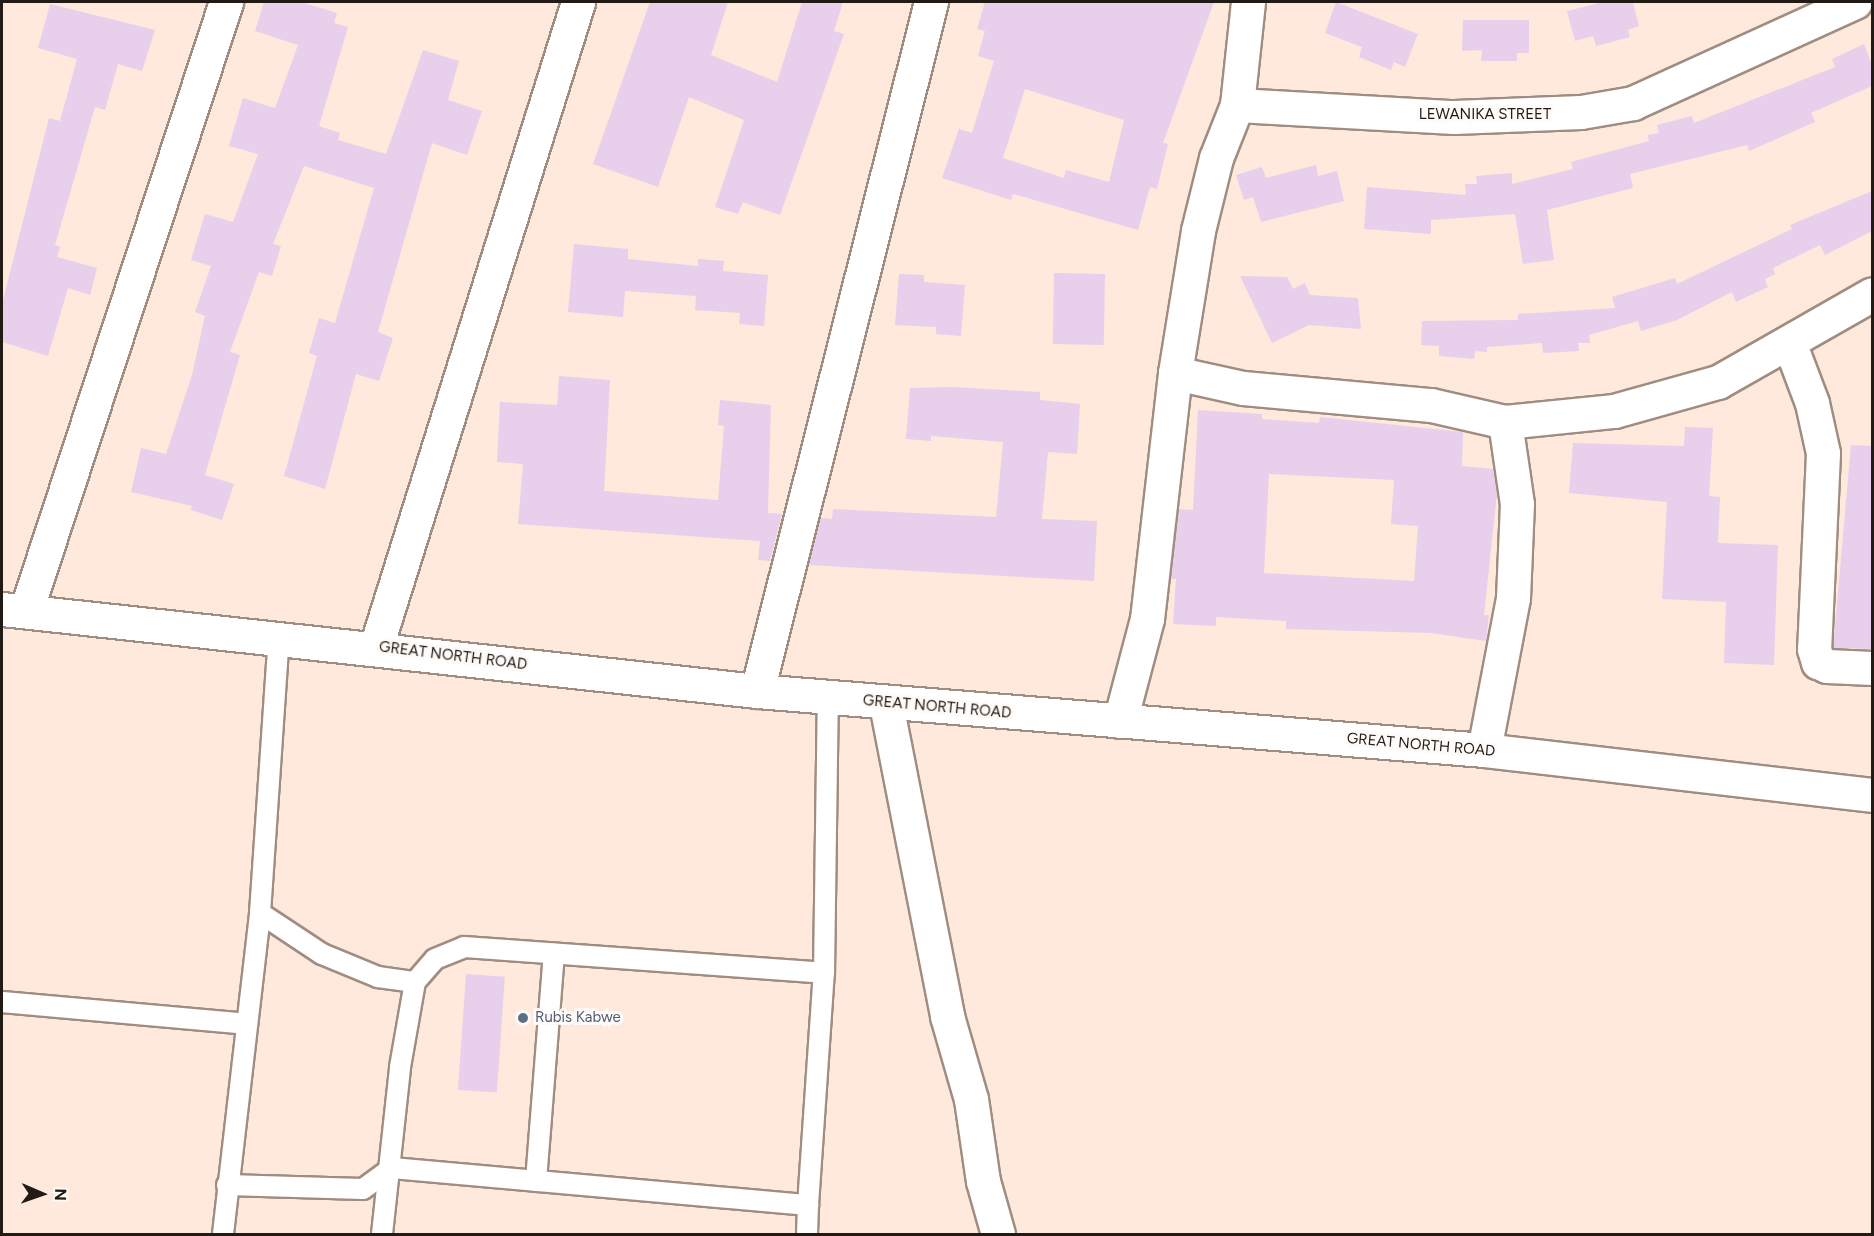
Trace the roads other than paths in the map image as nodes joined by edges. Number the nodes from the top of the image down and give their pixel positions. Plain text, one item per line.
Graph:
1 (226, 2) edge
2 (578, 2) edge
3 (931, 2) edge
4 (1248, 2) edge
5 (1855, 2) edge
6 (1237, 105) junction
7 (1872, 294) edge
8 (1789, 342) junction
9 (1175, 374) junction
10 (1505, 422) junction
11 (14, 610) edge
12 (279, 637) junction
13 (376, 647) junction
14 (1872, 668) edge
15 (757, 691) junction
16 (828, 698) junction
17 (886, 704) junction
18 (1120, 721) junction
19 (1484, 750) junction
20 (1872, 795) edge
21 (260, 913) junction
22 (554, 954) junction
23 (824, 973) junction
24 (415, 982) junction
25 (2, 1002) edge
26 (247, 1024) junction
27 (392, 1168) junction
28 (536, 1181) junction
29 (227, 1185) junction
30 (808, 1205) junction
31 (222, 1234) edge
32 (382, 1234) edge
33 (807, 1234) edge
34 (998, 1234) edge

1 - 11 main road
2 - 13 main road
3 - 15 main road
4 - 6 main road
5 - 6 main road, LEWANIKA STREET
6 - 9 main road
7 - 8 main road
8 - 10 main road
8 - 14 main road
9 - 10 main road
9 - 18 main road
10 - 19 main road
11 - 12 main road, GREAT NORTH ROAD
12 - 13 main road, GREAT NORTH ROAD
12 - 21 lane
13 - 15 main road, GREAT NORTH ROAD
15 - 16 main road, GREAT NORTH ROAD
16 - 17 main road, GREAT NORTH ROAD
16 - 23 lane
17 - 18 main road, GREAT NORTH ROAD
17 - 34 main road
18 - 19 main road, GREAT NORTH ROAD
19 - 20 main road, GREAT NORTH ROAD
21 - 24 lane
21 - 26 lane
22 - 23 lane
22 - 24 lane
22 - 28 lane
23 - 30 lane
24 - 27 lane
25 - 26 lane
26 - 29 lane
27 - 28 lane
27 - 29 lane
27 - 32 lane
28 - 30 lane
29 - 31 lane
30 - 33 lane

